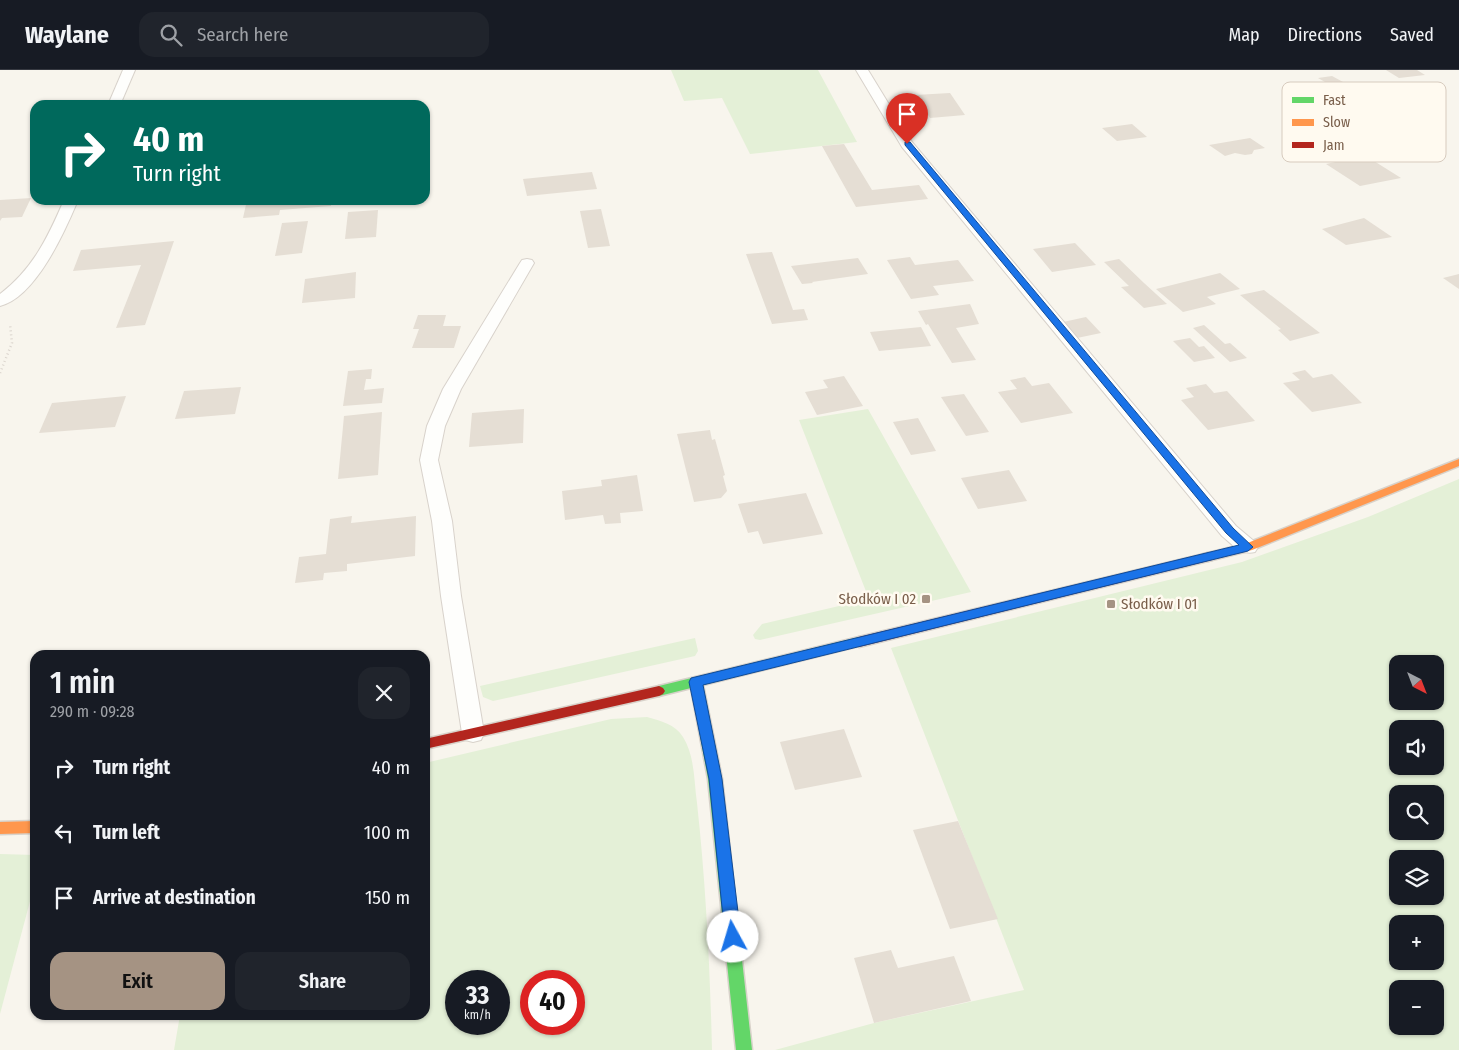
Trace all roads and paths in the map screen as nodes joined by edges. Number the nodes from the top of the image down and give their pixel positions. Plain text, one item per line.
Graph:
1 (129, 70) edge
2 (862, 70) edge
3 (116, 100) edge
4 (69, 205) edge
5 (527, 263) dead end
6 (0, 300) edge
7 (7, 318) dead end
8 (0, 373) edge
9 (1459, 462) edge
10 (1248, 547) junction
11 (696, 682) junction
12 (473, 734) junction
13 (430, 743) edge
14 (30, 827) edge
15 (0, 828) edge
16 (744, 1050) edge

1 - 3 lane
2 - 10 lane
4 - 6 lane
5 - 12 lane
7 - 8 path
9 - 10 street
10 - 11 street
11 - 12 street
11 - 16 street
12 - 13 street
14 - 15 street

